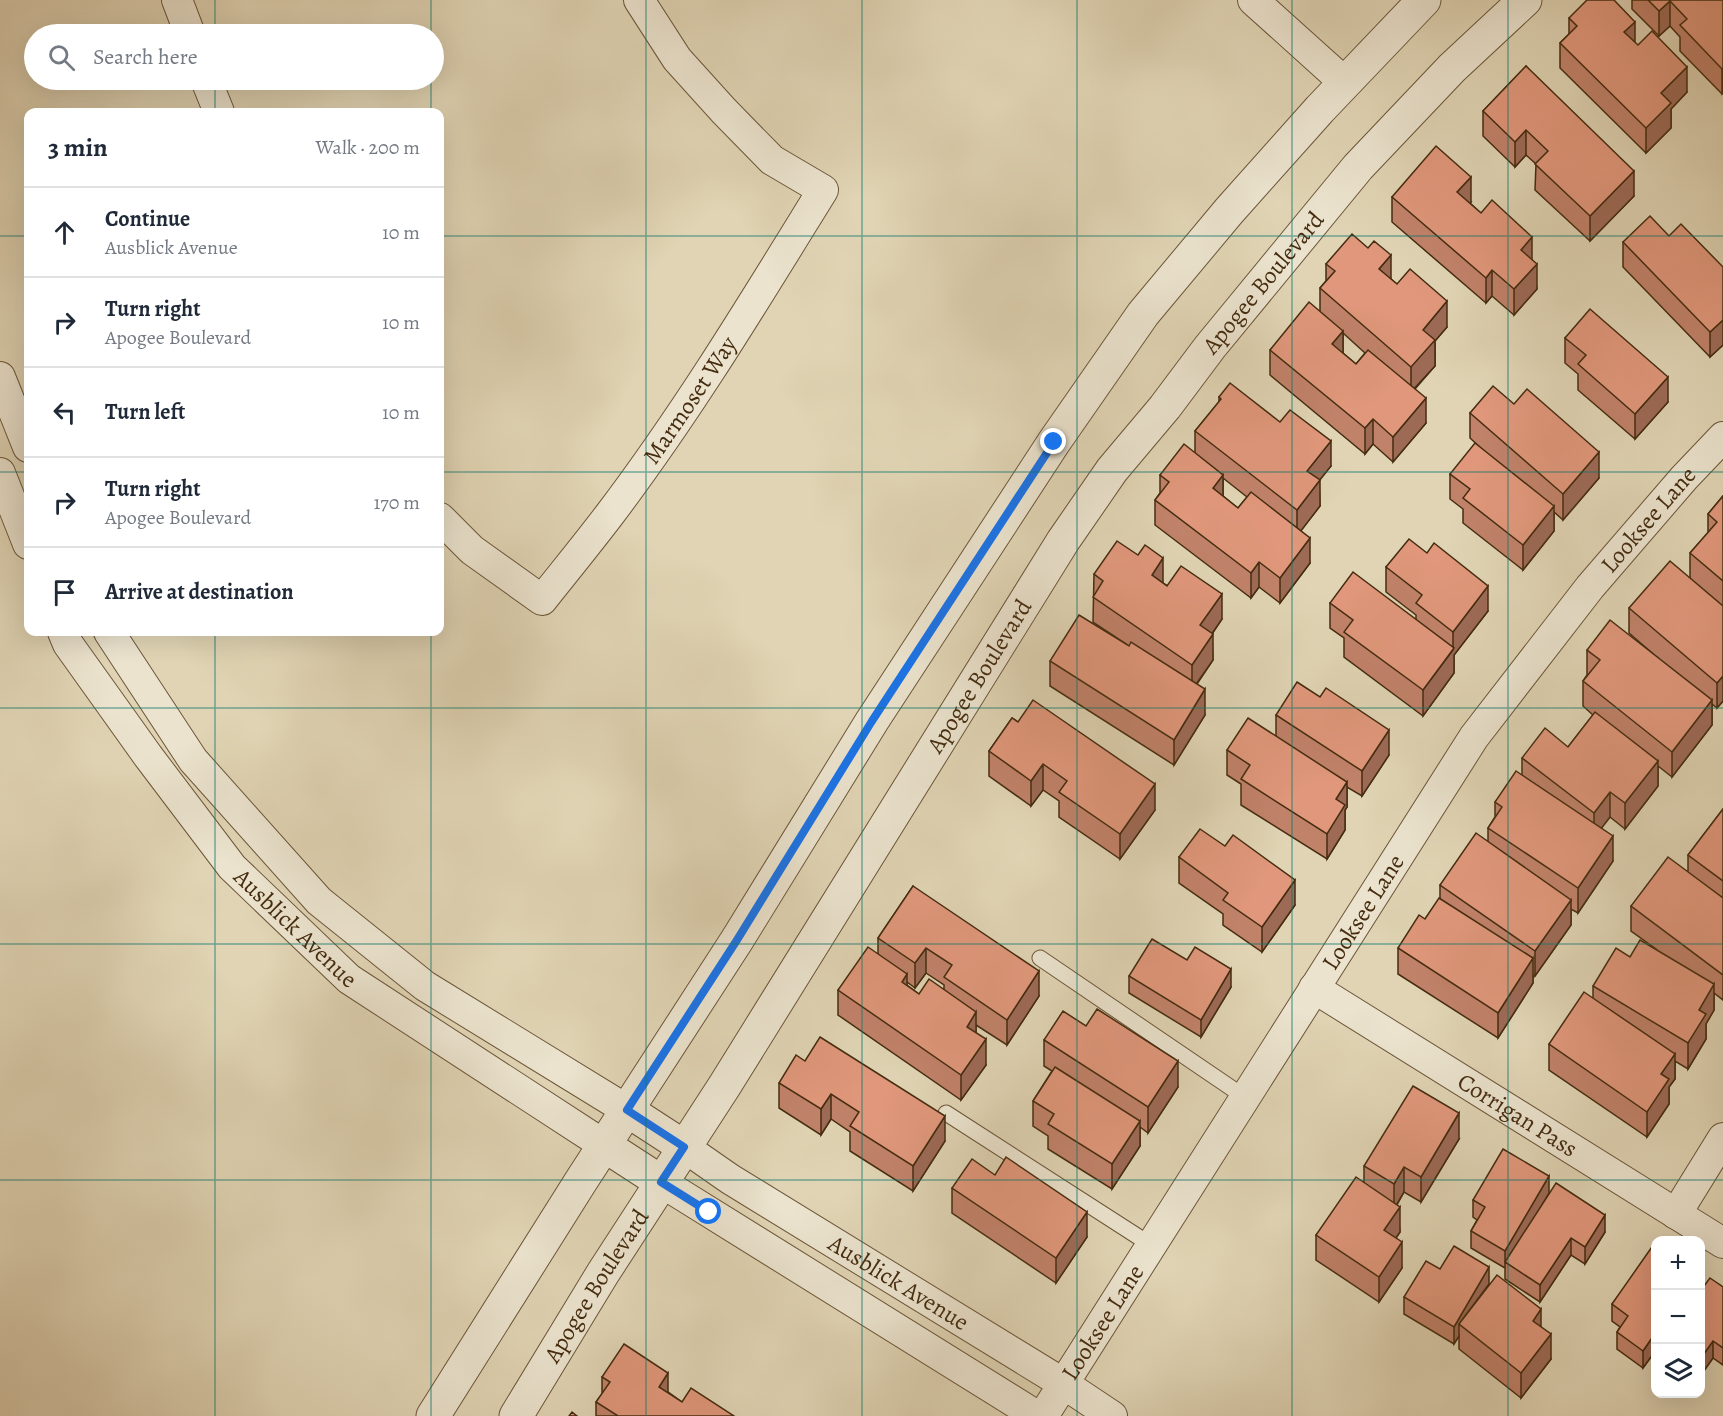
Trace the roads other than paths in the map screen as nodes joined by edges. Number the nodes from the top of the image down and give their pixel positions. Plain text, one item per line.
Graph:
1 (177, 0) edge
2 (639, 0) edge
3 (1253, 0) edge
4 (1424, 0) edge
5 (1525, 0) edge
6 (186, 24) edge
7 (1344, 82) junction
8 (210, 90) edge
9 (217, 108) edge
10 (0, 377) edge
11 (24, 437) edge
12 (1723, 437) edge
13 (0, 473) edge
14 (444, 522) edge
15 (24, 534) edge
16 (65, 636) edge
17 (111, 636) edge
18 (1040, 958) dead end
19 (1314, 988) junction
20 (1246, 1098) junction
21 (627, 1110) junction
22 (946, 1113) dead end
23 (1723, 1138) edge
24 (604, 1145) junction
25 (684, 1147) junction
26 (661, 1182) junction
27 (1676, 1214) junction
28 (1723, 1243) edge
29 (1151, 1245) junction
30 (1064, 1384) junction
31 (434, 1416) edge
32 (516, 1416) edge
33 (1037, 1416) edge
34 (1044, 1416) edge
35 (1112, 1416) edge

1 - 6 street
2 - 14 street, Marmoset Way
3 - 7 street
4 - 7 street
5 - 25 street, Apogee Boulevard
7 - 21 street
8 - 9 street
10 - 11 street
12 - 19 street, Looksee Lane
13 - 15 street
16 - 24 street, Ausblick Avenue
17 - 21 street, Ausblick Avenue
18 - 20 lane
19 - 20 street, Looksee Lane
19 - 27 street, Corrigan Pass
20 - 29 street, Looksee Lane
21 - 24 street
21 - 25 street
22 - 29 lane
23 - 27 street
24 - 26 street
24 - 31 street
25 - 26 street, Apogee Boulevard
25 - 30 street, Ausblick Avenue
26 - 32 street, Apogee Boulevard
26 - 33 street, Ausblick Avenue
27 - 28 street, Corrigan Pass
29 - 30 street, Looksee Lane
30 - 34 street, Looksee Lane
30 - 35 street, Ausblick Avenue

